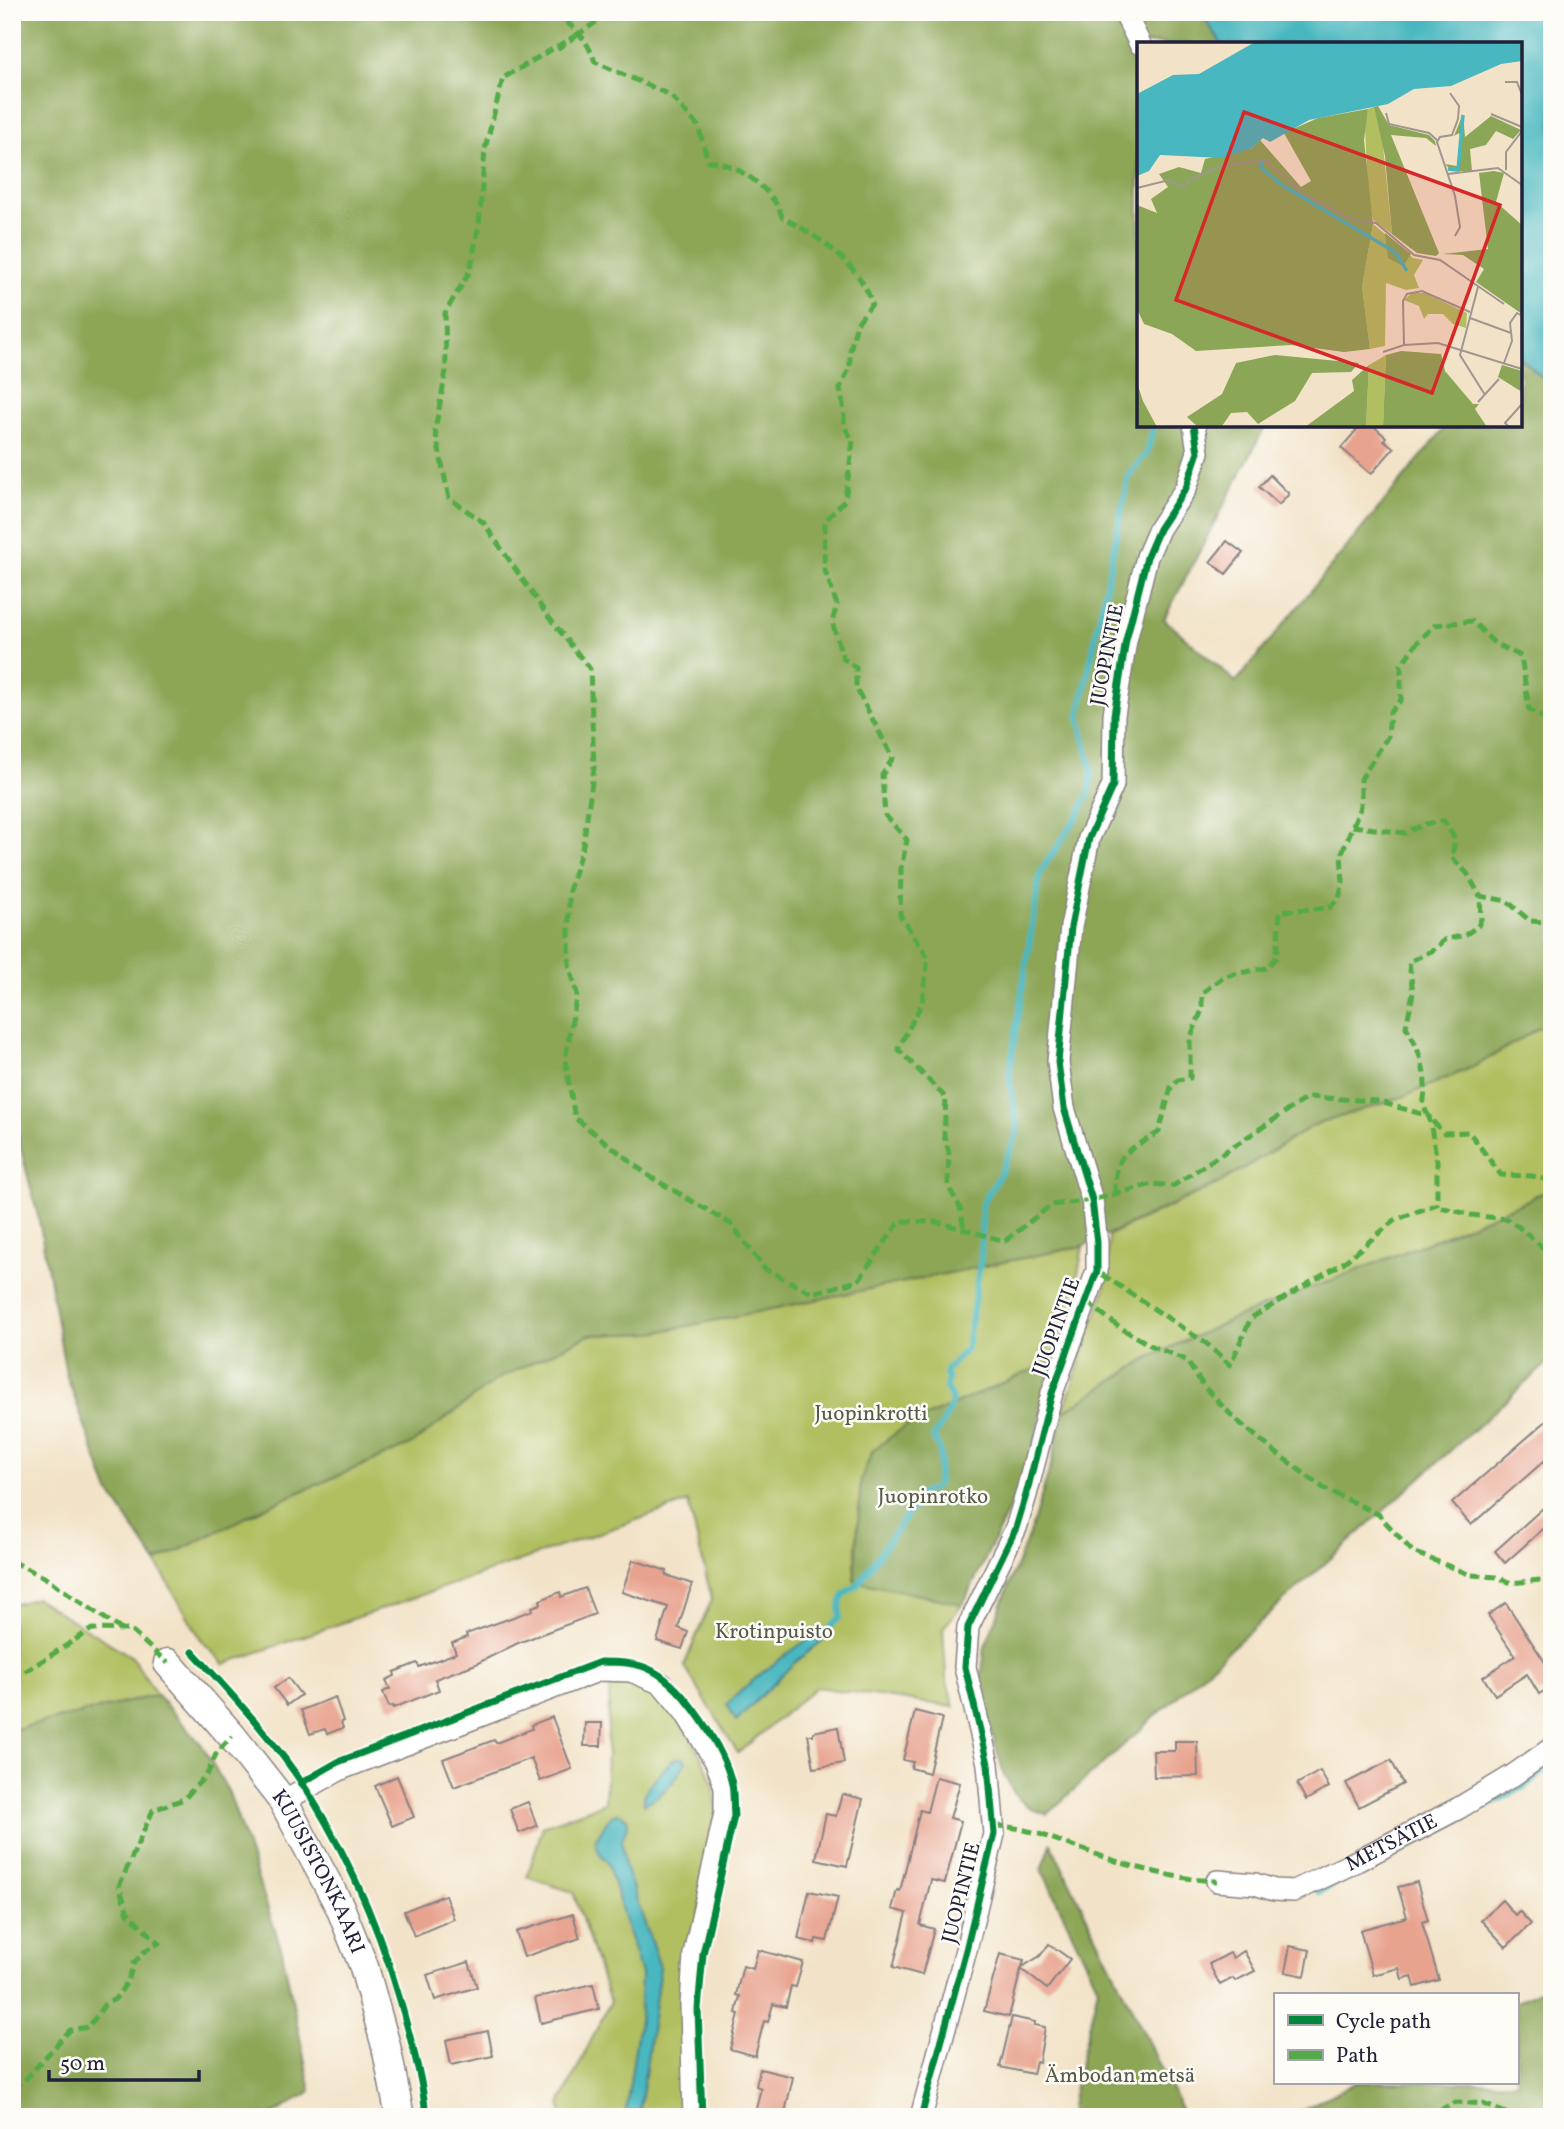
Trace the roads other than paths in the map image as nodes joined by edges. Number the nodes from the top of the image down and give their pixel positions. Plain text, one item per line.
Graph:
1 (1124, 12) edge
2 (1139, 42) edge
3 (1194, 427) edge
4 (167, 1662) dead end
5 (1552, 1748) edge
6 (283, 1801) junction
7 (1217, 1881) dead end
8 (400, 2117) edge
9 (694, 2117) edge
10 (921, 2117) edge

1 - 2 street
3 - 10 street, JUOPINTIE
4 - 6 street, KUUSISTONKAARI
5 - 7 street, METSÄTIE
6 - 8 street, KUUSISTONKAARI
6 - 9 street

